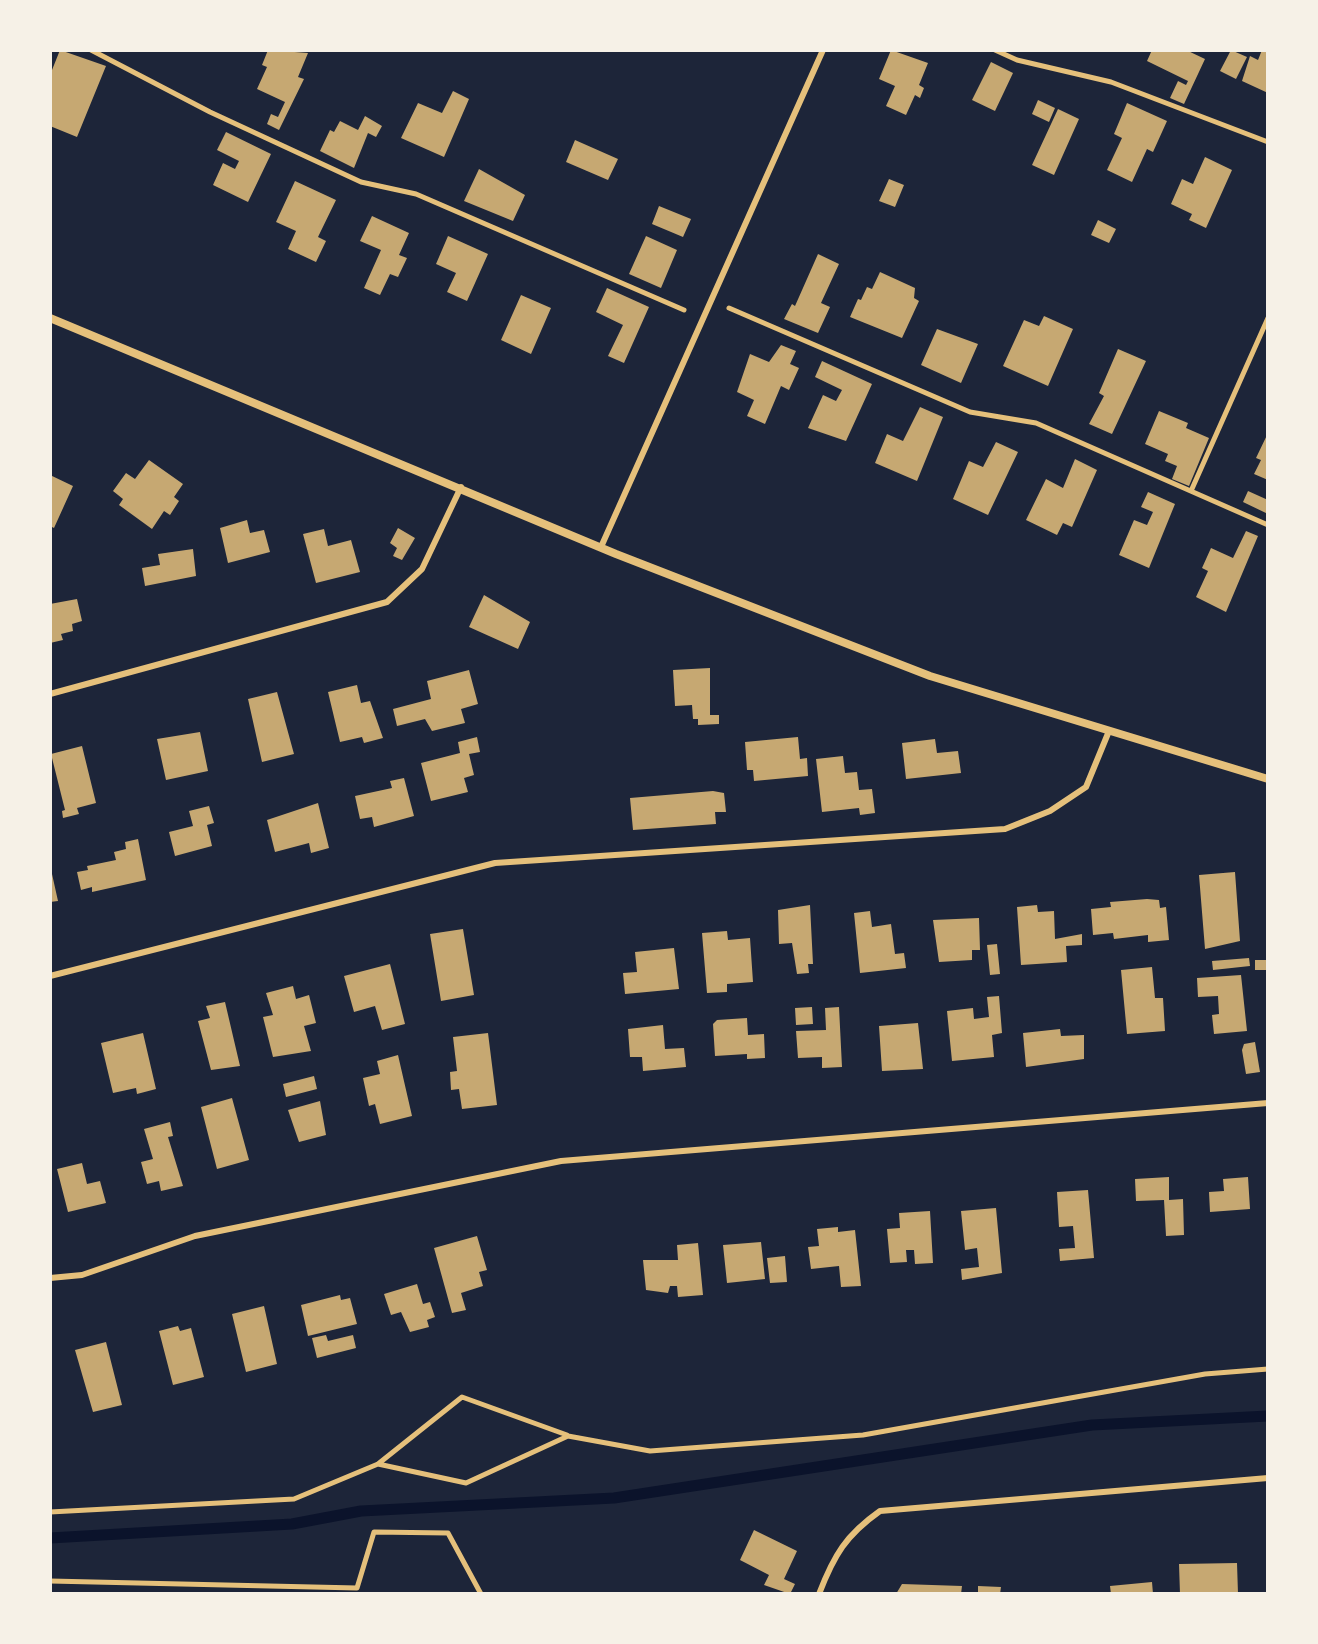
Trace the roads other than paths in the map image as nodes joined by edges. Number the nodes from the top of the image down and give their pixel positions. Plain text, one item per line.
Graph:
1 (823, 50) edge
2 (50, 318) edge
3 (461, 487) junction
4 (601, 547) junction
5 (50, 694) edge
6 (1109, 731) junction
7 (1268, 779) edge
8 (50, 976) edge
9 (1268, 1103) edge
10 (50, 1278) edge
11 (1268, 1478) edge
12 (819, 1594) edge

1 - 4 lane
2 - 3 street
3 - 4 street
3 - 5 lane
4 - 6 street
6 - 7 street
6 - 8 lane
9 - 10 lane
11 - 12 lane

